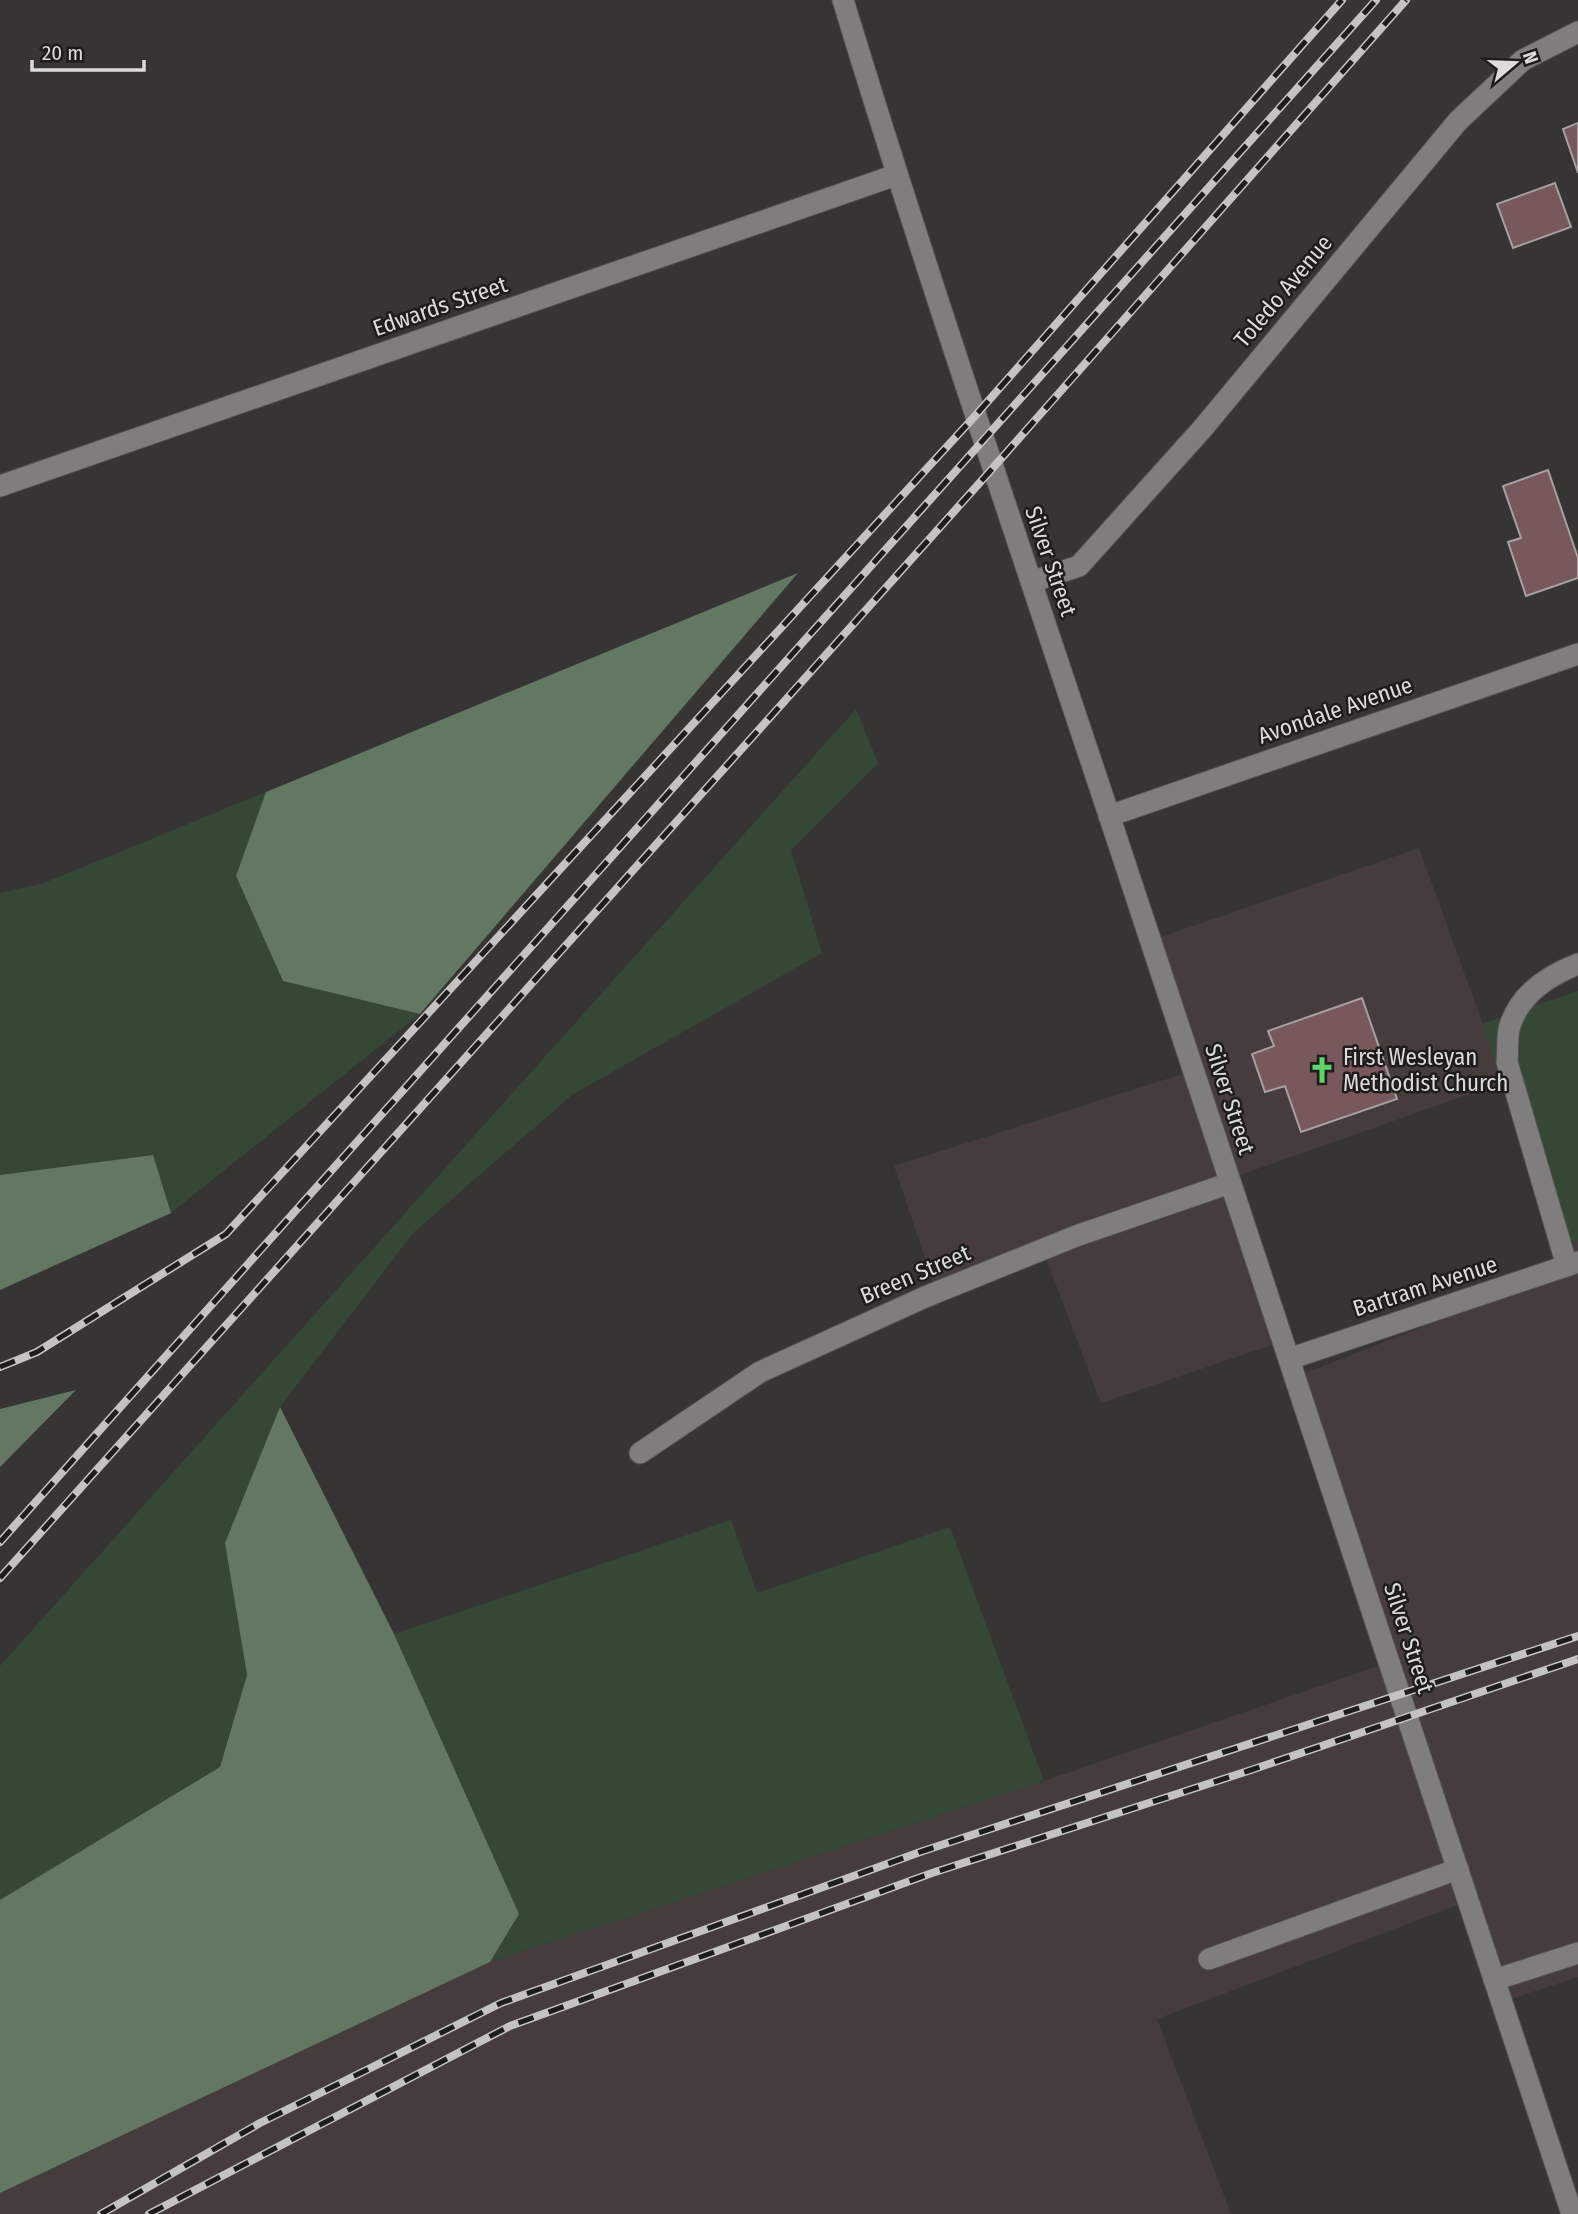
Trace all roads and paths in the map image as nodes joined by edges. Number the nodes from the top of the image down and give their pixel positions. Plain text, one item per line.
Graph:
1 (843, 0) edge
2 (1578, 33) edge
3 (896, 175) junction
4 (0, 486) edge
5 (1031, 582) junction
6 (1578, 654) edge
7 (1109, 817) junction
8 (1578, 964) edge
9 (1230, 1184) junction
10 (1573, 1264) edge
11 (1289, 1359) junction
12 (640, 1453) dead end
13 (1458, 1869) junction
14 (1578, 1953) edge
15 (1209, 1959) dead end
16 (1494, 1980) junction
17 (1572, 2214) edge

1 - 3 street, Silver Street
2 - 5 street, Toledo Avenue
3 - 4 street, Edwards Street
3 - 5 street, Silver Street
5 - 7 street, Silver Street
6 - 7 street, Avondale Avenue
7 - 9 street, Silver Street
8 - 10 street
9 - 11 street, Silver Street
9 - 12 street, Breen Street
10 - 11 street, Bartram Avenue
11 - 13 street, Silver Street
13 - 15 street
13 - 16 street, Silver Street
14 - 16 street
16 - 17 street, Silver Street

